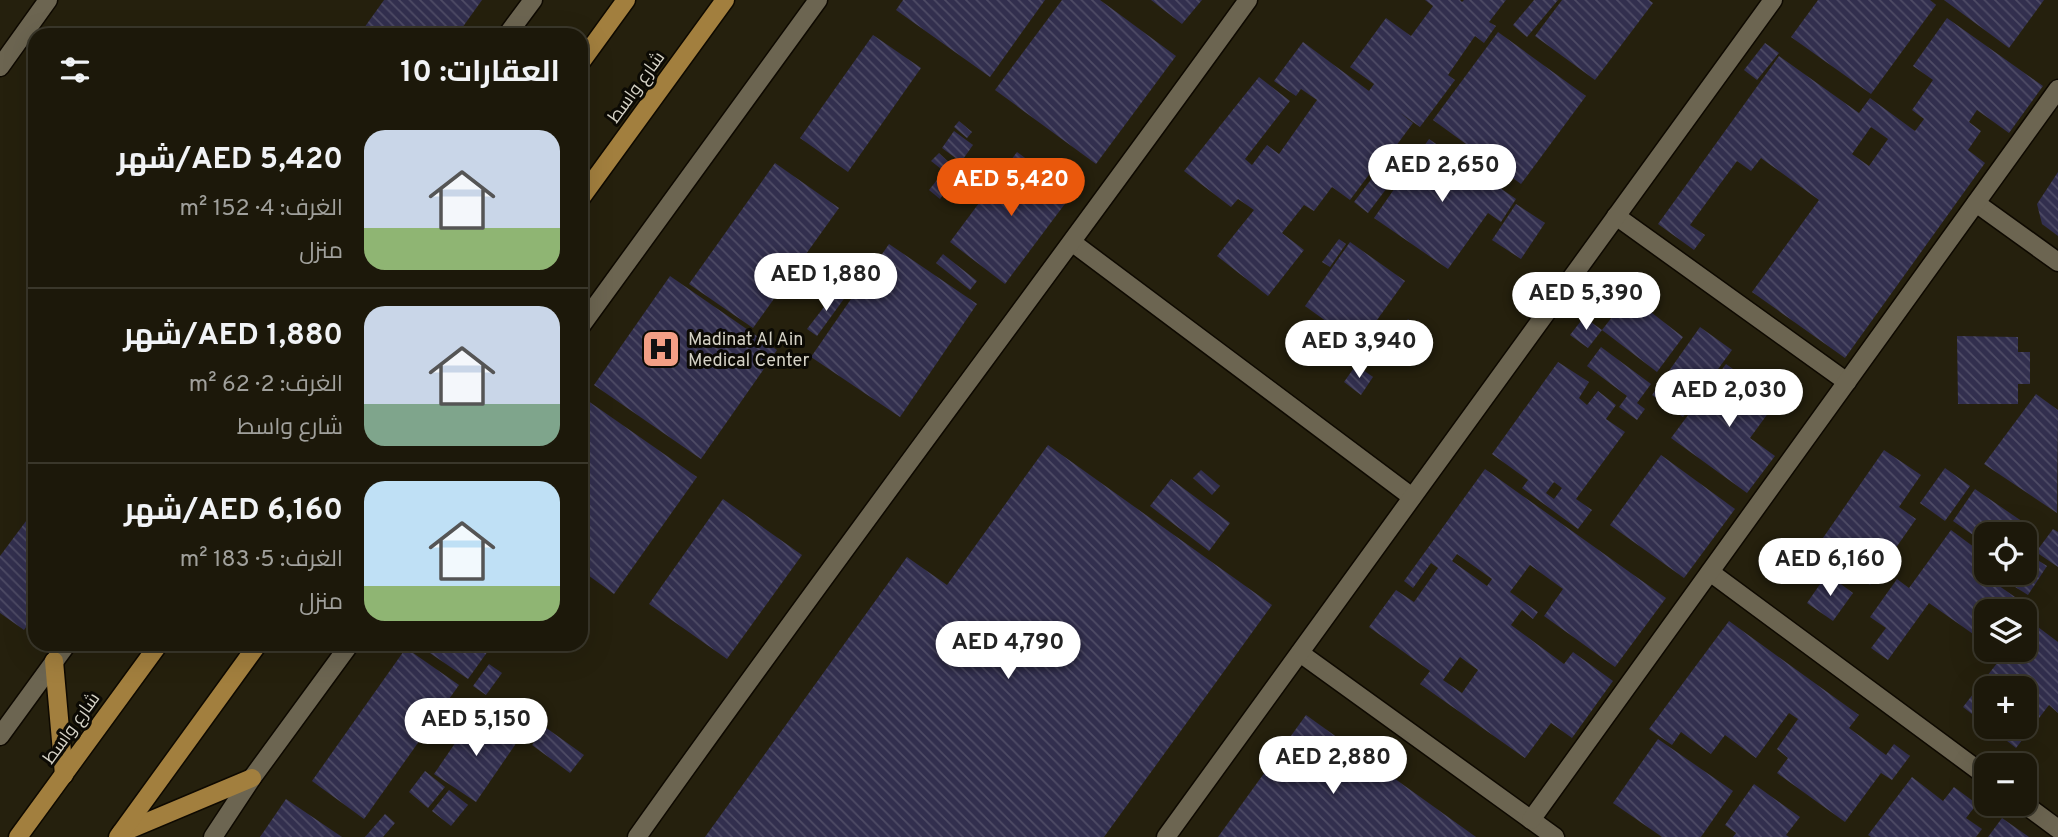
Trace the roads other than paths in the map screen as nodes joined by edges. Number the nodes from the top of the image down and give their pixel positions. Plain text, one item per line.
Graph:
1 (48, 0) edge
2 (533, 0) edge
3 (626, 0) edge
4 (725, 0) edge
5 (818, 0) edge
6 (1248, 0) edge
7 (1766, 2) edge
8 (512, 28) edge
9 (588, 52) edge
10 (0, 67) edge
11 (2058, 89) edge
12 (588, 188) edge
13 (1976, 203) junction
14 (1616, 216) junction
15 (1073, 243) junction
16 (2058, 262) edge
17 (588, 316) edge
18 (1847, 382) junction
19 (1412, 498) junction
20 (1710, 572) junction
21 (62, 651) edge
22 (154, 651) edge
23 (253, 651) edge
24 (345, 651) edge
25 (1300, 653) junction
26 (54, 662) junction
27 (0, 736) edge
28 (1974, 767) edge
29 (64, 775) junction
30 (252, 778) junction
31 (2037, 813) edge
32 (1531, 820) junction
33 (2058, 829) edge
34 (119, 835) edge
35 (18, 837) edge
36 (213, 837) edge
37 (637, 837) edge
38 (1166, 837) edge
39 (1555, 837) edge

1 - 10 street
2 - 8 street
3 - 9 main road
4 - 12 main road, شارع واسط
5 - 17 street
6 - 15 street
7 - 14 street
11 - 13 street
13 - 16 street
13 - 18 street
14 - 18 street
14 - 19 street
15 - 19 street
15 - 37 street
18 - 20 street
19 - 25 street
20 - 28 street
20 - 32 street
21 - 26 street
22 - 29 main road, شارع واسط
23 - 34 main road
24 - 30 street
25 - 32 street
25 - 38 street
26 - 27 street
26 - 29 main road
29 - 35 main road, شارع واسط
30 - 34 main road
30 - 36 street
31 - 33 street
32 - 39 street

